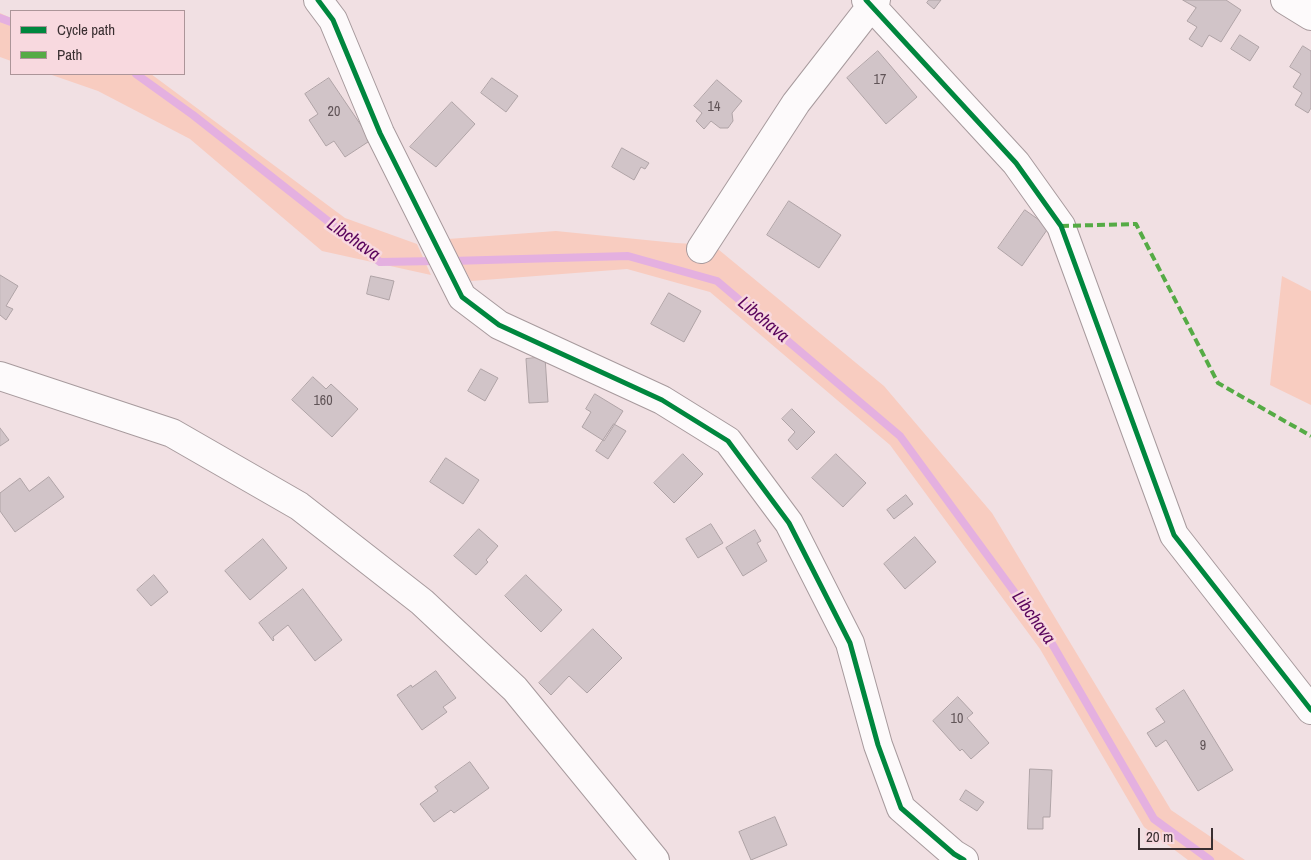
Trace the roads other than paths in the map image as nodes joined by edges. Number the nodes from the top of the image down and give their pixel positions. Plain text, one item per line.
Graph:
1 (318, 0) edge
2 (1285, 0) edge
3 (871, 2) edge
4 (1311, 16) edge
5 (701, 249) dead end
6 (0, 376) edge
7 (1311, 710) edge
8 (655, 860) edge
9 (964, 860) edge

1 - 9 street
2 - 4 street
3 - 5 street
3 - 7 street
6 - 8 street

